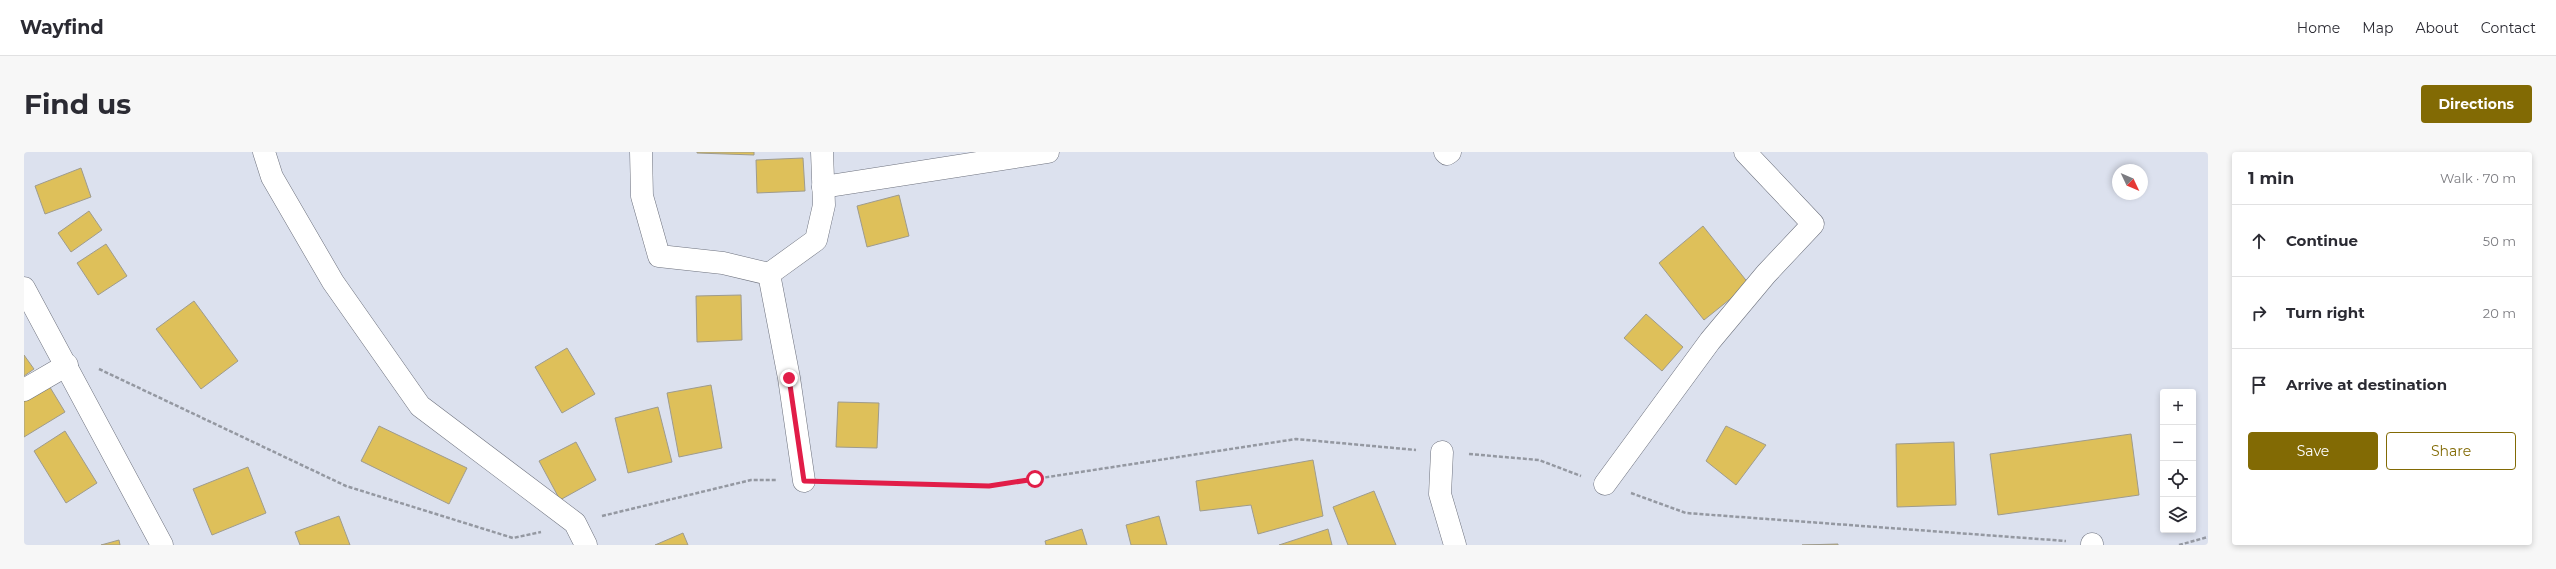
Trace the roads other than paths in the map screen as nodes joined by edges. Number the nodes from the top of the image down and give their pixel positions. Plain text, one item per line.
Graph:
1 (264, 152) edge
2 (641, 152) edge
3 (822, 152) edge
4 (1048, 152) edge
5 (1445, 152) edge
6 (1450, 152) edge
7 (1745, 152) edge
8 (823, 187) junction
9 (769, 274) junction
10 (24, 288) edge
11 (63, 358) junction
12 (24, 390) edge
13 (1442, 452) road end
14 (804, 481) road end
15 (1605, 484) road end
16 (162, 545) edge
17 (586, 545) edge
18 (1455, 545) edge

1 - 17 street
2 - 9 street
3 - 8 street
4 - 8 street
5 - 6 street
7 - 15 street
8 - 9 street
9 - 14 street
10 - 11 street
11 - 12 street
11 - 16 street
13 - 18 street

